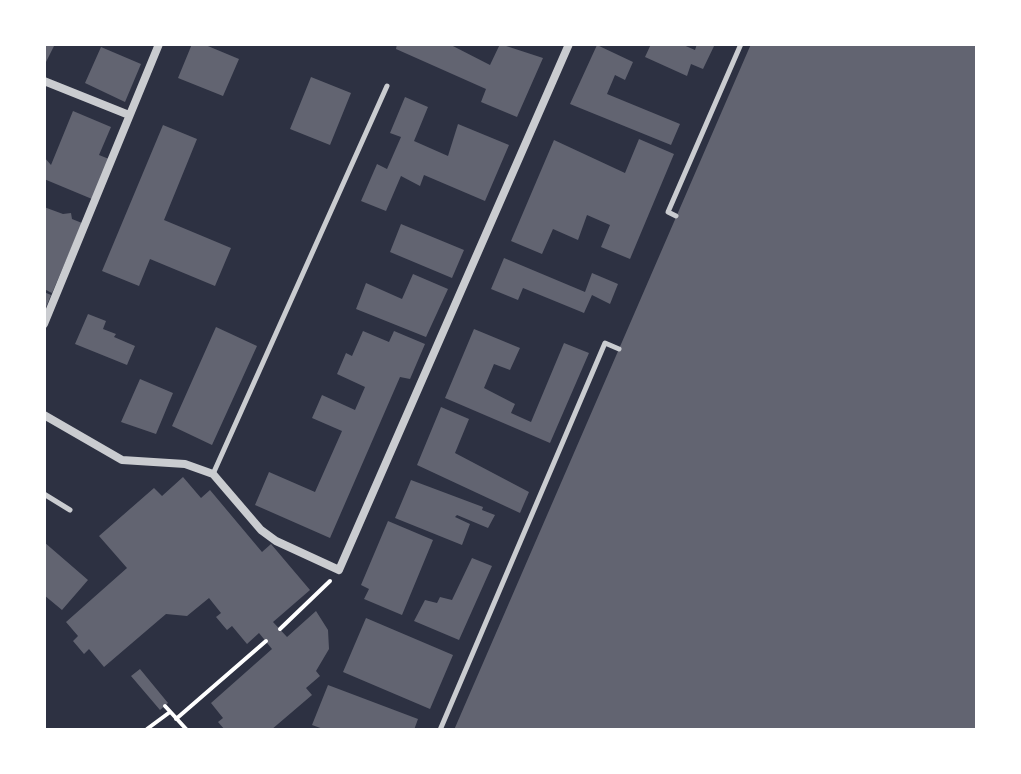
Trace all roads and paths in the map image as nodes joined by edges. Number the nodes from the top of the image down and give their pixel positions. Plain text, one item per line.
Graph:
1 (159, 44) edge
2 (569, 44) edge
3 (741, 44) edge
4 (44, 81) edge
5 (387, 86) dead end
6 (129, 115) junction
7 (676, 216) dead end
8 (44, 324) edge
9 (619, 349) dead end
10 (44, 415) edge
11 (213, 474) junction
12 (44, 494) edge
13 (70, 510) dead end
14 (339, 570) junction
15 (280, 629) dead end
16 (266, 641) dead end
17 (165, 706) dead end
18 (170, 712) junction
19 (176, 719) junction
20 (147, 729) edge
21 (187, 730) edge
22 (440, 730) edge

1 - 6 street
2 - 14 street
3 - 7 lane
4 - 6 street
5 - 11 lane
6 - 8 street
9 - 22 lane
10 - 11 street
11 - 14 street
12 - 13 lane
14 - 15 path
16 - 19 path
17 - 18 path
18 - 19 path
18 - 20 path
19 - 21 path

